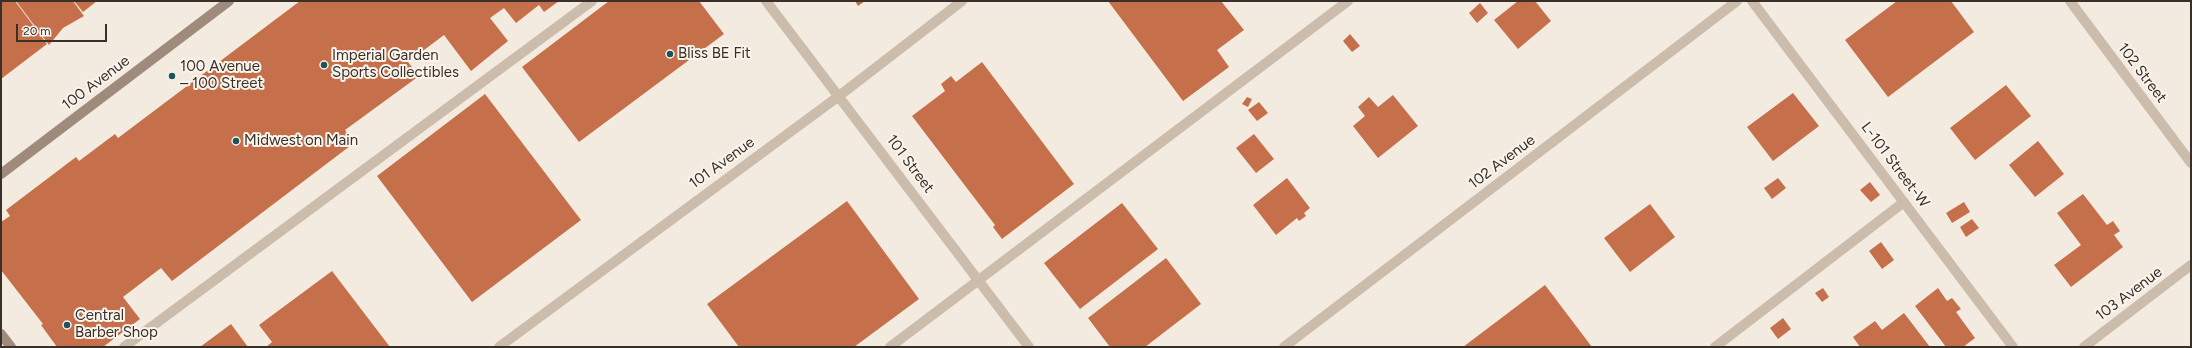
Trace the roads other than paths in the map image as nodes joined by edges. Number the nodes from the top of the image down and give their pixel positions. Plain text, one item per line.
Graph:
1 (229, 1) edge
2 (592, 1) edge
3 (766, 1) edge
4 (962, 1) edge
5 (1348, 1) edge
6 (1737, 1) edge
7 (1752, 1) edge
8 (2070, 1) edge
9 (839, 96) junction
10 (2191, 163) edge
11 (1, 174) edge
12 (1904, 202) junction
13 (2191, 265) edge
14 (979, 280) junction
15 (1, 334) edge
16 (11, 347) edge
17 (124, 347) edge
18 (499, 347) edge
19 (890, 347) edge
20 (1029, 347) edge
21 (1284, 347) edge
22 (1715, 347) edge
23 (2013, 347) edge
24 (2084, 347) edge

1 - 11 main road, 100 Avenue
2 - 17 street
3 - 9 street, 101 Street
4 - 9 street, 101 Avenue
5 - 14 street
6 - 21 street, 102 Avenue
7 - 12 street, L-101 Street-W
8 - 10 street, 102 Street
9 - 14 street, 101 Street
9 - 18 street, 101 Avenue
12 - 22 street
12 - 23 street, L-101 Street-W
13 - 24 street, 103 Avenue
14 - 19 street
14 - 20 street, 101 Street
15 - 16 main road

